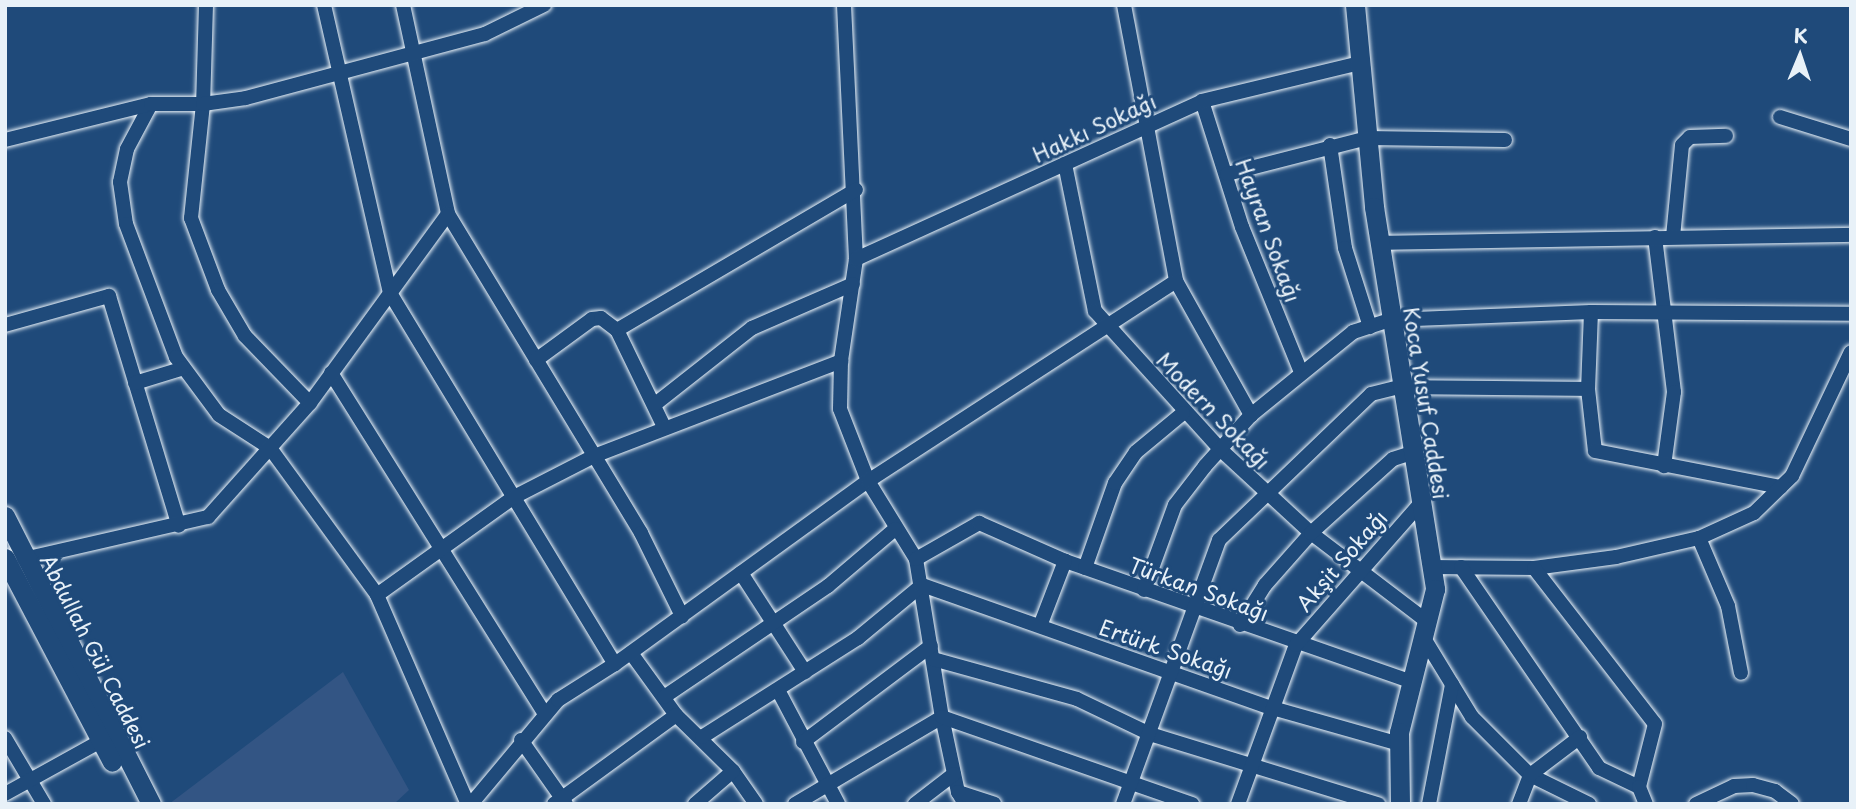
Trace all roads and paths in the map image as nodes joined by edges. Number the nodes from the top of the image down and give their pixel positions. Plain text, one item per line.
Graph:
1 (206, 5) edge
2 (324, 5) edge
3 (403, 5) edge
4 (544, 5) edge
5 (844, 5) edge
6 (1124, 5) edge
7 (1354, 5) edge
8 (416, 54) junction
9 (1360, 63) junction
10 (338, 74) junction
11 (1202, 101) junction
12 (151, 104) junction
13 (203, 104) junction
14 (1780, 117) dead end
15 (1145, 125) junction
16 (1726, 136) dead end
17 (1367, 138) junction
18 (1851, 139) edge
19 (5, 140) edge
20 (1505, 140) dead end
21 (1330, 145) junction
22 (1065, 164) junction
23 (1227, 174) junction
24 (856, 190) junction
25 (448, 214) junction
26 (1851, 235) edge
27 (1655, 237) junction
28 (1673, 237) junction
29 (1380, 243) junction
30 (856, 259) junction
31 (1176, 281) junction
32 (853, 284) junction
33 (390, 293) junction
34 (1591, 312) junction
35 (1666, 313) junction
36 (1851, 314) edge
37 (1390, 320) junction
38 (5, 325) edge
39 (1109, 325) junction
40 (1370, 327) junction
41 (617, 330) junction
42 (1851, 352) edge
43 (536, 360) junction
44 (841, 362) junction
45 (184, 368) junction
46 (1301, 372) junction
47 (331, 373) junction
48 (135, 383) junction
49 (1400, 387) junction
50 (1588, 389) junction
51 (310, 402) junction
52 (654, 405) junction
53 (1183, 413) junction
54 (1251, 415) junction
55 (664, 427) junction
56 (270, 448) junction
57 (1220, 449) junction
58 (1412, 453) junction
59 (594, 456) junction
60 (1664, 466) junction
61 (868, 481) junction
62 (1781, 487) junction
63 (1267, 493) junction
64 (514, 498) junction
65 (1420, 503) junction
66 (5, 516) edge
67 (179, 526) junction
68 (895, 529) junction
69 (1311, 533) junction
70 (1699, 538) junction
71 (442, 549) junction
72 (14, 559) edge
73 (916, 559) junction
74 (1065, 561) junction
75 (1431, 567) junction
76 (1461, 567) junction
77 (1085, 568) junction
78 (1534, 568) junction
79 (1357, 570) junction
80 (741, 573) junction
81 (922, 584) junction
82 (1144, 590) junction
83 (377, 595) junction
84 (1196, 609) junction
85 (682, 616) junction
86 (775, 623) junction
87 (1240, 625) junction
88 (1040, 626) junction
89 (1427, 632) junction
90 (1296, 645) junction
91 (631, 653) junction
92 (932, 653) junction
93 (615, 664) junction
94 (805, 672) junction
95 (1174, 673) junction
96 (1741, 673) dead end
97 (1409, 681) junction
98 (1452, 684) junction
99 (778, 690) junction
100 (664, 697) junction
101 (1272, 708) junction
102 (544, 712) junction
103 (676, 715) junction
104 (942, 718) junction
105 (1150, 734) junction
106 (702, 737) junction
107 (1580, 737) junction
108 (5, 738) edge
109 (107, 739) junction
110 (521, 740) junction
111 (803, 743) junction
112 (1399, 744) junction
113 (1250, 765) junction
114 (733, 771) junction
115 (954, 774) junction
116 (1530, 775) junction
117 (34, 782) junction
118 (1132, 783) junction
119 (825, 785) junction
120 (1639, 787) junction
121 (5, 794) edge
122 (961, 798) edge
123 (560, 801) edge
124 (44, 804) edge
125 (137, 804) edge
126 (151, 804) edge
127 (469, 804) edge
128 (695, 804) edge
129 (756, 804) edge
130 (795, 804) edge
131 (838, 804) edge
132 (915, 804) edge
133 (994, 804) edge
134 (1124, 804) edge
135 (1192, 804) edge
136 (1238, 804) edge
137 (1378, 804) edge
138 (1400, 804) edge
139 (1429, 804) edge
140 (1519, 804) edge
141 (1589, 804) edge
142 (1646, 804) edge
143 (1696, 804) edge
144 (1792, 804) edge

1 - 13 street
2 - 10 street
3 - 8 street
4 - 8 street
5 - 24 street
6 - 15 street
7 - 9 street, Koca Yusuf Caddesi
8 - 10 street
8 - 25 street
9 - 11 street, Hakkı Sokağı
9 - 17 street, Koca Yusuf Caddesi
10 - 13 street
10 - 33 street
11 - 15 street, Hakkı Sokağı
11 - 23 street, Hayran Sokağı
12 - 13 street
12 - 19 street
12 - 45 street
13 - 51 street
14 - 18 street
15 - 22 street, Hakkı Sokağı
15 - 31 street
16 - 28 street
17 - 20 street
17 - 21 street
17 - 29 street, Koca Yusuf Caddesi
21 - 23 street
21 - 40 street
22 - 30 street, Hakkı Sokağı
22 - 39 street, Modern Sokağı
23 - 46 street, Hayran Sokağı
24 - 30 street
24 - 41 street
25 - 33 street
25 - 43 street
26 - 28 street
27 - 28 street
27 - 29 street
27 - 35 street
29 - 37 street, Koca Yusuf Caddesi
30 - 32 street
31 - 39 street
31 - 54 street
32 - 44 street
32 - 52 street
33 - 47 street
33 - 64 street
34 - 35 street
34 - 37 street
34 - 50 street
35 - 36 street
35 - 60 street
37 - 40 street
37 - 49 street, Koca Yusuf Caddesi
38 - 48 street
39 - 53 street, Modern Sokağı
39 - 61 street
40 - 46 street
41 - 43 street
41 - 52 street
42 - 62 street
43 - 59 street
44 - 55 street
44 - 61 street
45 - 48 street
45 - 56 street
46 - 54 street
47 - 51 street
47 - 71 street
48 - 67 street
49 - 50 street
49 - 58 street, Koca Yusuf Caddesi
49 - 63 street
50 - 60 street
51 - 56 street
52 - 55 street
53 - 57 street, Modern Sokağı
53 - 77 street
54 - 57 street
55 - 59 street
56 - 67 street
56 - 83 street
57 - 63 street, Modern Sokağı
57 - 82 street
58 - 65 street, Koca Yusuf Caddesi
58 - 69 street
59 - 64 street
59 - 85 street
60 - 62 street
61 - 68 street
61 - 80 street
62 - 70 street
63 - 69 street, Modern Sokağı
63 - 84 street
64 - 71 street
64 - 93 street
65 - 75 street, Koca Yusuf Caddesi
65 - 79 street, Akşit Sokağı
66 - 72 street, Abdullah Gül Caddesi
67 - 72 street
68 - 73 street
68 - 86 street
69 - 79 street, Modern Sokağı
69 - 87 street
70 - 78 street
70 - 96 street
71 - 83 street
71 - 102 street
72 - 109 street, Abdullah Gül Caddesi
73 - 74 street, Türkan Sokağı
73 - 81 street
74 - 77 street, Türkan Sokağı
74 - 88 street
75 - 76 street
75 - 89 street, Koca Yusuf Caddesi
76 - 78 street
76 - 107 street
77 - 82 street, Türkan Sokağı
78 - 120 street
79 - 89 street, Modern Sokağı
79 - 90 street, Akşit Sokağı
80 - 85 street
80 - 86 street
81 - 88 street, Ertürk Sokağı
81 - 92 street
81 - 94 street
82 - 84 street, Türkan Sokağı
83 - 127 street
84 - 87 street, Türkan Sokağı
84 - 95 street
85 - 91 street
86 - 94 street
86 - 100 street
87 - 90 street, Türkan Sokağı
88 - 95 street, Ertürk Sokağı
89 - 97 street, Koca Yusuf Caddesi
89 - 98 street
90 - 97 street, Türkan Sokağı
90 - 101 street, Akşit Sokağı
91 - 93 street
91 - 100 street
92 - 104 street
92 - 105 street
92 - 111 street
93 - 102 street
94 - 99 street
95 - 101 street, Ertürk Sokağı
95 - 105 street
97 - 112 street, Koca Yusuf Caddesi
98 - 116 street
98 - 139 street
99 - 106 street
99 - 111 street
100 - 103 street
101 - 112 street, Ertürk Sokağı
101 - 113 street, Akşit Sokağı
102 - 110 street
103 - 106 street
103 - 123 street
104 - 115 street
104 - 118 street
104 - 119 street
105 - 113 street
105 - 118 street
106 - 114 street
107 - 116 street
107 - 120 street
108 - 117 street
109 - 117 street
109 - 125 street, Abdullah Gül Caddesi
109 - 126 street, Abdullah Gül Caddesi
110 - 123 street
110 - 127 street
111 - 119 street
112 - 138 street, Koca Yusuf Caddesi
113 - 136 street, Akşit Sokağı
113 - 137 street
114 - 128 street
114 - 129 street
115 - 122 street
115 - 132 street
116 - 140 street
116 - 141 street
117 - 121 street
117 - 124 street
118 - 134 street
118 - 135 street
119 - 130 street
119 - 131 street
120 - 142 street
122 - 133 street
143 - 144 street

